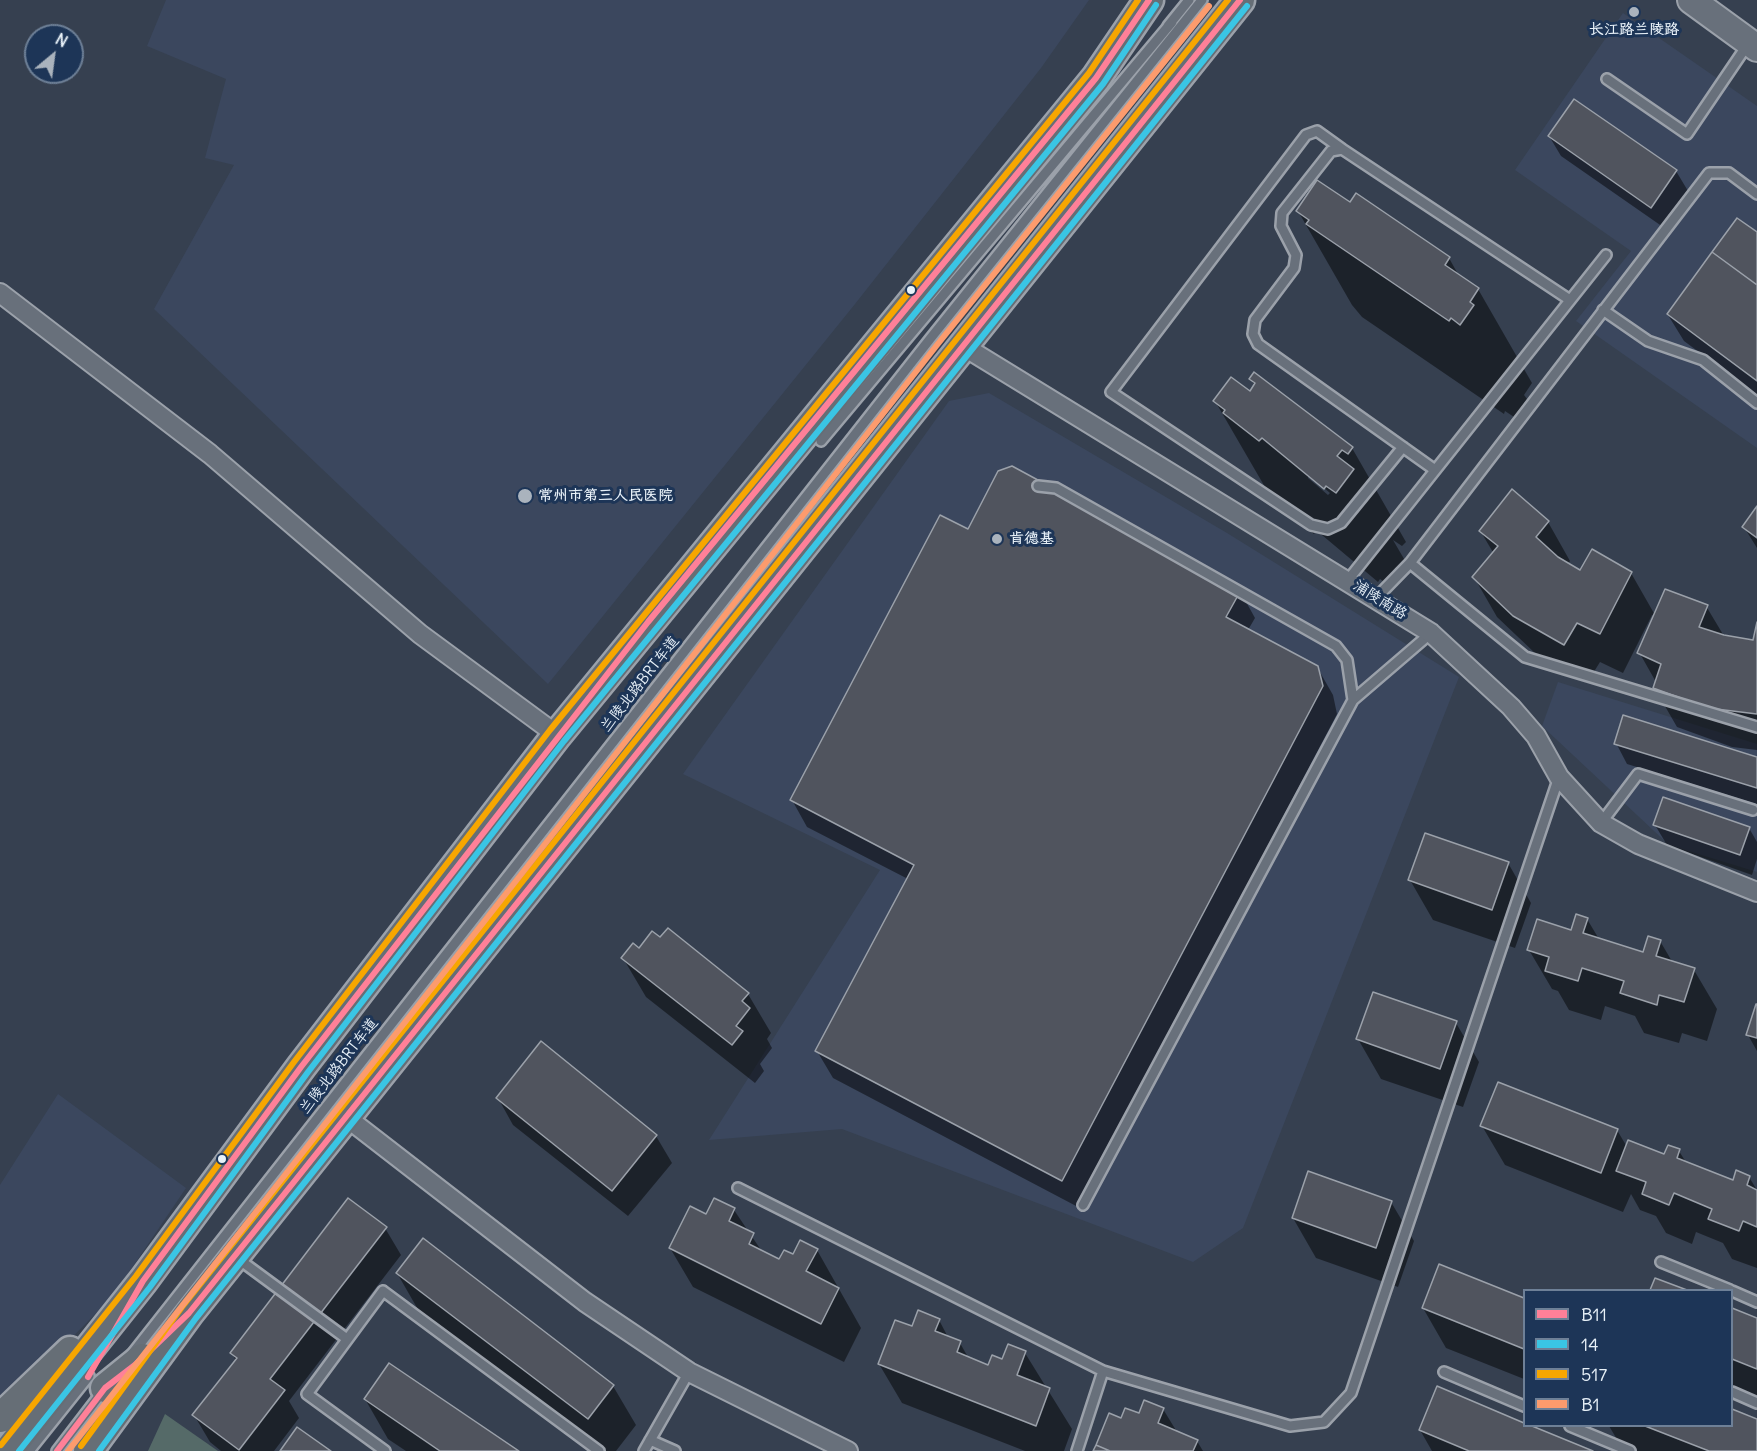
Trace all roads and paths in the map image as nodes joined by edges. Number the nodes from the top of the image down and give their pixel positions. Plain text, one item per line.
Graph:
1 (1149, 0) edge
2 (1189, 0) edge
3 (1202, 0) edge
4 (1240, 0) edge
5 (1691, 0) edge
6 (1172, 22) junction
7 (1753, 45) edge
8 (1607, 79) dead end
9 (1342, 149) junction
10 (1002, 189) junction
11 (1757, 194) edge
12 (1606, 255) dead end
13 (0, 293) edge
14 (1570, 300) junction
15 (1603, 310) junction
16 (963, 346) junction
17 (1757, 403) edge
18 (821, 441) dead end
19 (1403, 447) junction
20 (1435, 470) junction
21 (1038, 486) dead end
22 (1410, 563) junction
23 (1347, 580) junction
24 (1376, 598) junction
25 (1431, 633) junction
26 (1353, 699) junction
27 (1757, 727) edge
28 (557, 735) junction
29 (1559, 777) junction
30 (1753, 810) dead end
31 (1601, 823) junction
32 (1757, 892) edge
33 (346, 1117) junction
34 (738, 1188) dead end
35 (1083, 1205) dead end
36 (235, 1256) junction
37 (1661, 1262) dead end
38 (142, 1281) junction
39 (1726, 1289) edge
40 (1733, 1292) edge
41 (1757, 1302) edge
42 (189, 1313) junction
43 (347, 1339) junction
44 (1103, 1371) junction
45 (689, 1372) junction
46 (1444, 1372) dead end
47 (98, 1383) junction
48 (1733, 1393) edge
49 (1757, 1403) edge
50 (1523, 1406) edge
51 (0, 1418) edge
52 (1575, 1427) edge
53 (650, 1440) junction
54 (8, 1451) edge
55 (29, 1451) edge
56 (57, 1451) edge
57 (88, 1451) edge
58 (112, 1451) edge
59 (385, 1451) edge
60 (599, 1451) edge
61 (644, 1451) edge
62 (675, 1451) edge
63 (849, 1451) edge
64 (1077, 1451) edge
65 (1630, 1451) edge

1 - 10 main road
2 - 6 lane
3 - 47 lane, 兰陵北路BRT车道
4 - 16 main road
5 - 7 main road
6 - 10 lane
6 - 18 lane
7 - 8 lane
9 - 14 lane
9 - 19 lane
9 - 19 lane
10 - 28 main road
11 - 15 lane
12 - 14 lane
13 - 28 street
14 - 20 lane
15 - 17 lane
15 - 22 lane
16 - 23 street, 浦陵南路
16 - 33 main road
19 - 20 lane
20 - 23 lane
21 - 26 lane
22 - 24 lane
22 - 27 lane
23 - 24 street, 浦陵南路
24 - 25 street, 浦陵南路
25 - 26 lane
25 - 29 street, 浦陵南路
26 - 35 lane
28 - 38 main road
29 - 31 street, 浦陵南路
29 - 44 lane
30 - 31 lane
31 - 32 street, 浦陵南路
33 - 36 main road
33 - 45 street
34 - 44 lane
36 - 42 main road
36 - 43 lane
37 - 39 lane
38 - 47 main road
38 - 51 main road
40 - 41 lane
42 - 47 main road
42 - 58 main road
43 - 59 lane
43 - 60 lane
44 - 64 lane
45 - 53 lane
45 - 63 street
46 - 50 lane
47 - 54 main road
47 - 55 lane
47 - 56 lane
47 - 57 main road
48 - 49 lane
52 - 65 lane
53 - 61 lane
53 - 62 lane

